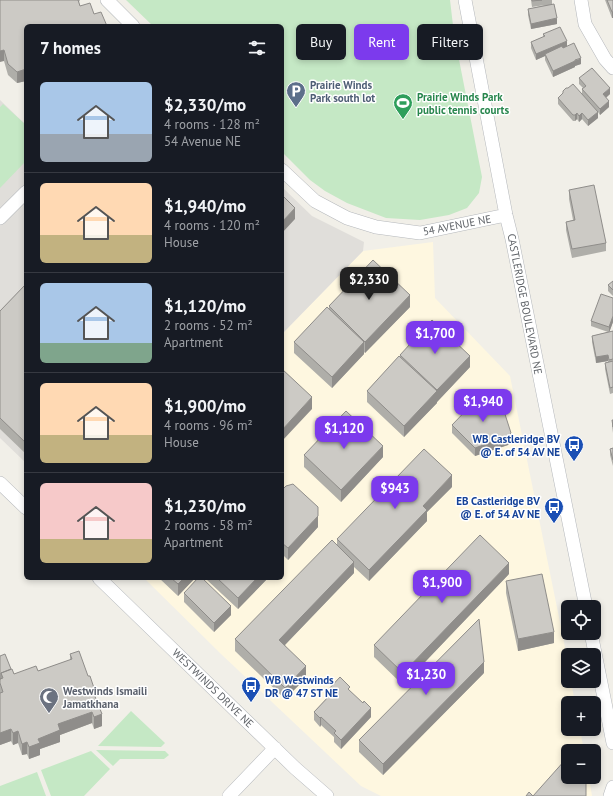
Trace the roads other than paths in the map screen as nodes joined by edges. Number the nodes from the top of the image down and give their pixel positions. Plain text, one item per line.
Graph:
1 (107, 0) edge
2 (465, 0) edge
3 (581, 0) edge
4 (131, 24) edge
5 (613, 68) edge
6 (284, 172) edge
7 (24, 194) edge
8 (506, 215) junction
9 (0, 218) edge
10 (0, 483) edge
11 (24, 506) edge
12 (101, 580) edge
13 (585, 600) edge
14 (592, 640) edge
15 (613, 743) edge
16 (275, 748) junction
17 (613, 787) edge
18 (229, 796) edge
19 (327, 796) edge
20 (610, 796) edge

1 - 4 street
2 - 8 street, CASTLERIDGE BOULEVARD NE
3 - 5 street
6 - 8 street, 54 AVENUE NE
7 - 9 street
8 - 13 street, CASTLERIDGE BOULEVARD NE
10 - 11 street
12 - 16 street, WESTWINDS DRIVE NE
14 - 15 street
16 - 18 street
16 - 19 street, WESTWINDS DRIVE NE
17 - 20 street

